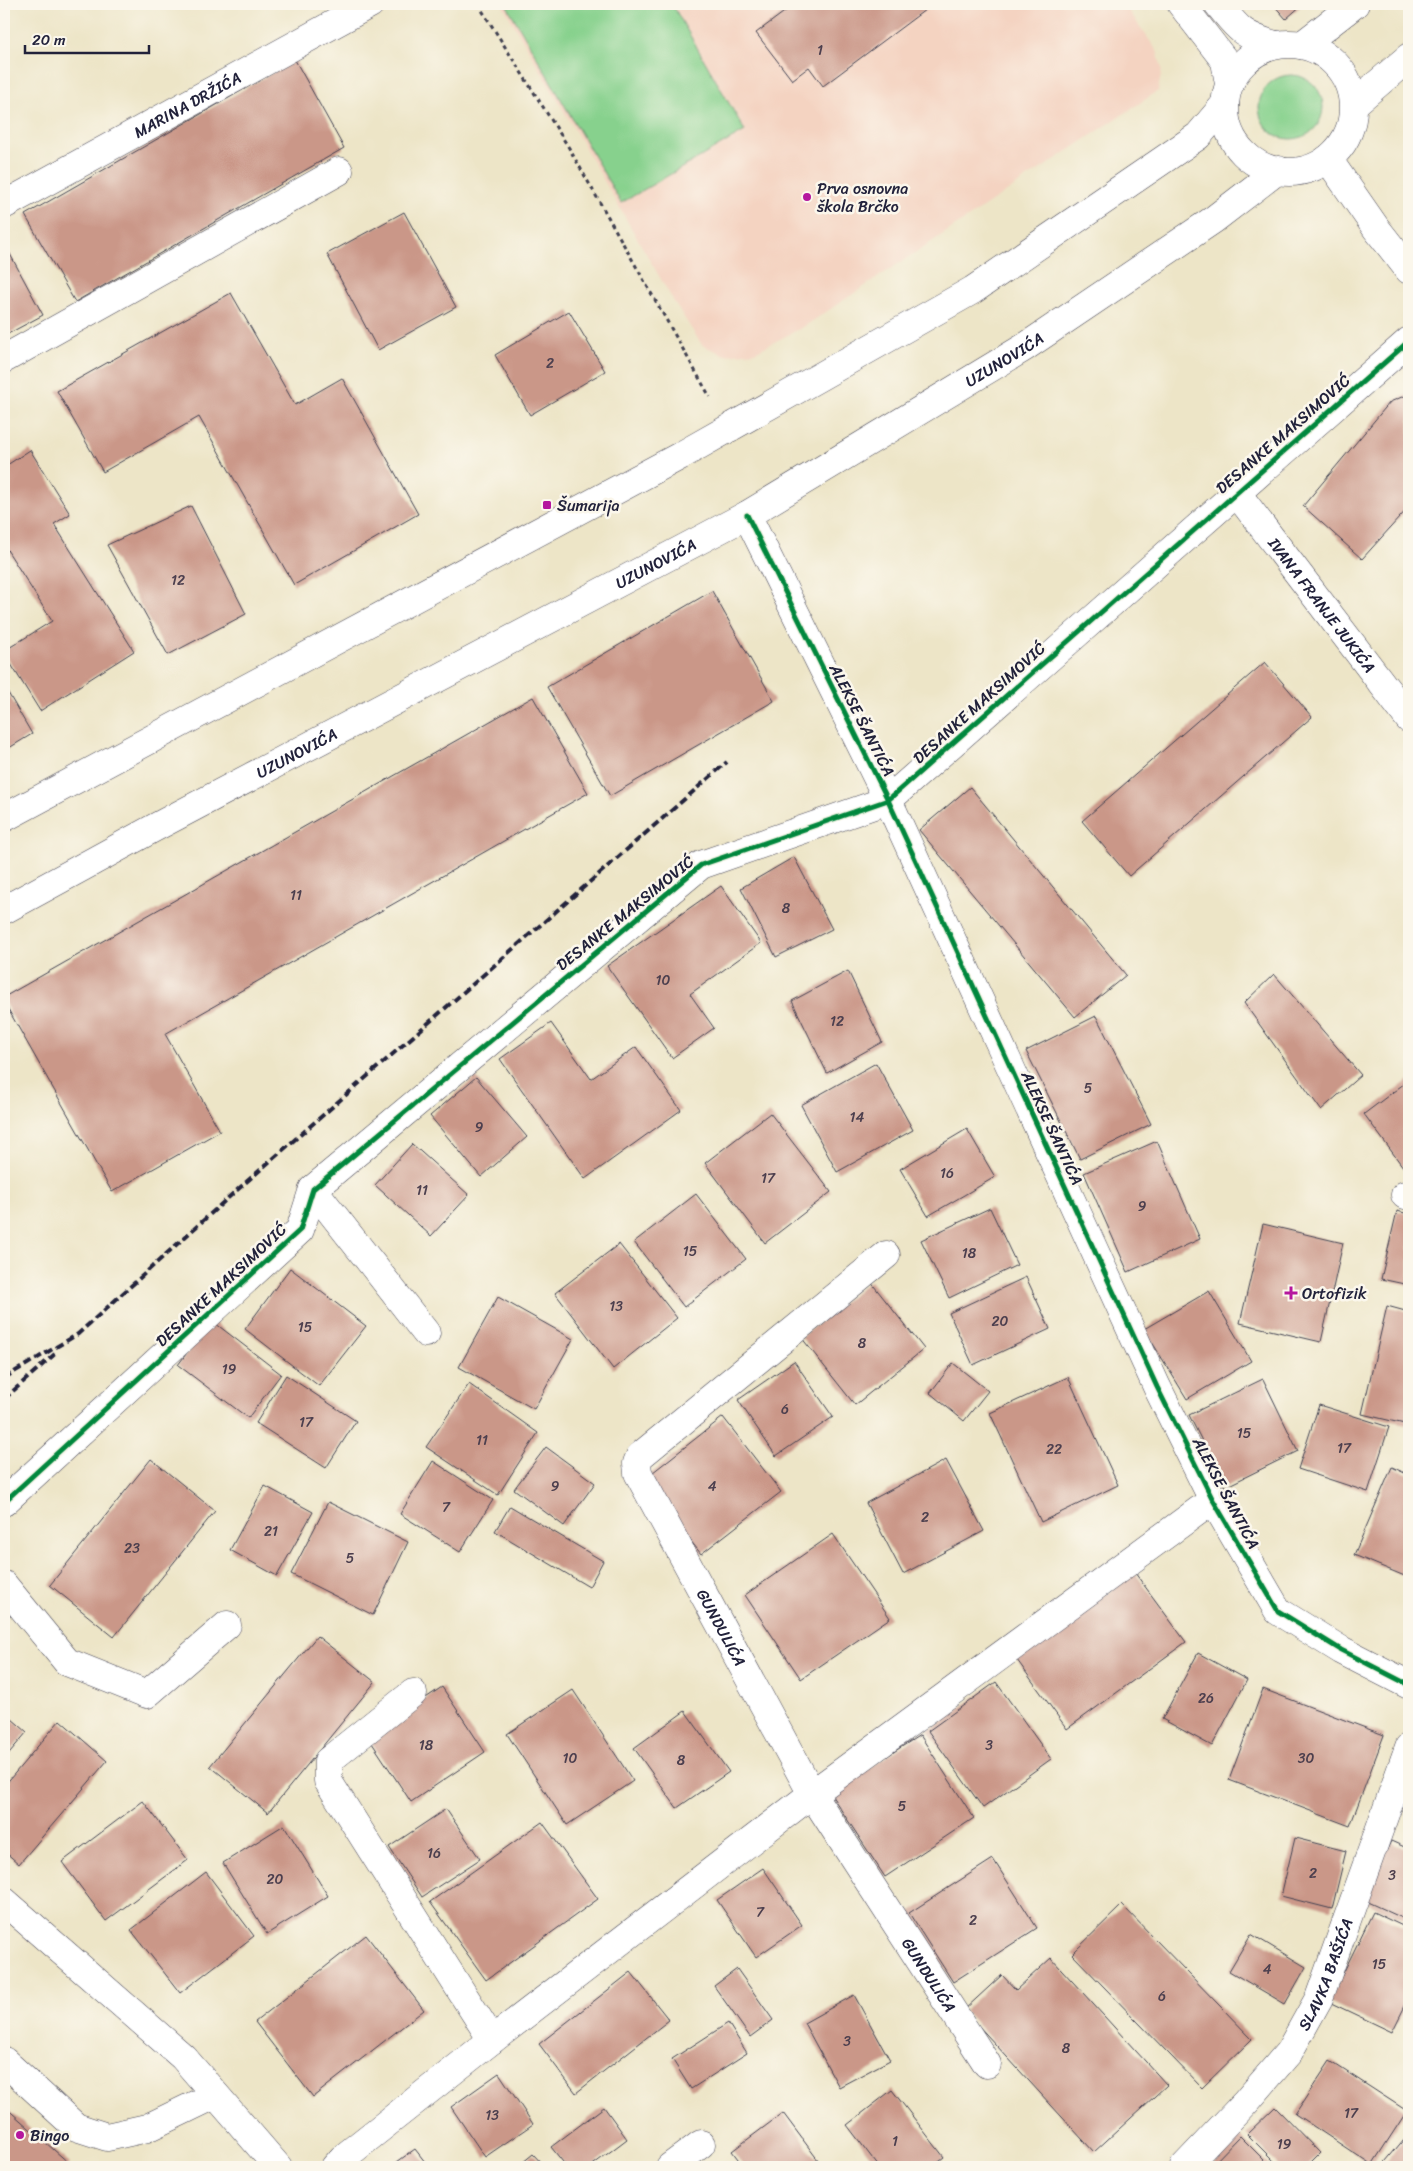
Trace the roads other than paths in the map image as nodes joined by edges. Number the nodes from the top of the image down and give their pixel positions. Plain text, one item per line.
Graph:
1 (370, 4) edge
2 (1181, 4) edge
3 (1218, 4) edge
4 (1355, 4) edge
5 (1275, 45) junction
6 (1302, 45) junction
7 (1409, 57) edge
8 (1227, 94) junction
9 (1354, 104) junction
10 (1328, 160) junction
11 (1278, 170) junction
12 (339, 171) dead end
13 (4, 205) edge
14 (1409, 270) edge
15 (1409, 341) edge
16 (4, 359) edge
17 (1236, 492) junction
18 (748, 515) junction
19 (1409, 720) edge
20 (888, 800) junction
21 (4, 818) edge
22 (4, 910) edge
23 (313, 1189) junction
24 (886, 1255) dead end
25 (426, 1333) dead end
26 (1214, 1500) junction
27 (4, 1502) edge
28 (4, 1585) edge
29 (227, 1625) dead end
30 (1409, 1684) edge
31 (413, 1692) dead end
32 (1409, 1747) edge
33 (812, 1794) junction
34 (4, 1901) edge
35 (492, 2040) junction
36 (4, 2061) edge
37 (987, 2064) dead end
38 (215, 2095) junction
39 (701, 2144) dead end
40 (278, 2167) edge
41 (335, 2167) edge
42 (670, 2167) edge
43 (1184, 2167) edge

1 - 13 street, MARINA DRŽIĆA
2 - 8 street
3 - 5 street
4 - 6 street
5 - 6 street
5 - 8 street
6 - 9 street
7 - 9 street
8 - 11 street
8 - 21 street
9 - 10 street
10 - 11 street
10 - 14 street
11 - 18 street, UZUNOVIĆA
12 - 16 street
15 - 17 street, DESANKE MAKSIMOVIĆ
17 - 19 street, IVANA FRANJE JUKIĆA
17 - 20 street, DESANKE MAKSIMOVIĆ
18 - 20 street, ALEKSE ŠANTIĆA
18 - 22 street, UZUNOVIĆA
20 - 23 street, DESANKE MAKSIMOVIĆ
20 - 26 street, ALEKSE ŠANTIĆA
23 - 25 street
23 - 27 street, DESANKE MAKSIMOVIĆ
24 - 33 street, GUNDULIĆA
26 - 30 street, ALEKSE ŠANTIĆA
26 - 33 street
28 - 29 street
31 - 35 street
32 - 43 street, SLAVKA BAŠIĆA
33 - 35 street
33 - 37 street, GUNDULIĆA
34 - 38 street
35 - 41 street
36 - 38 street
38 - 40 street
39 - 42 street

